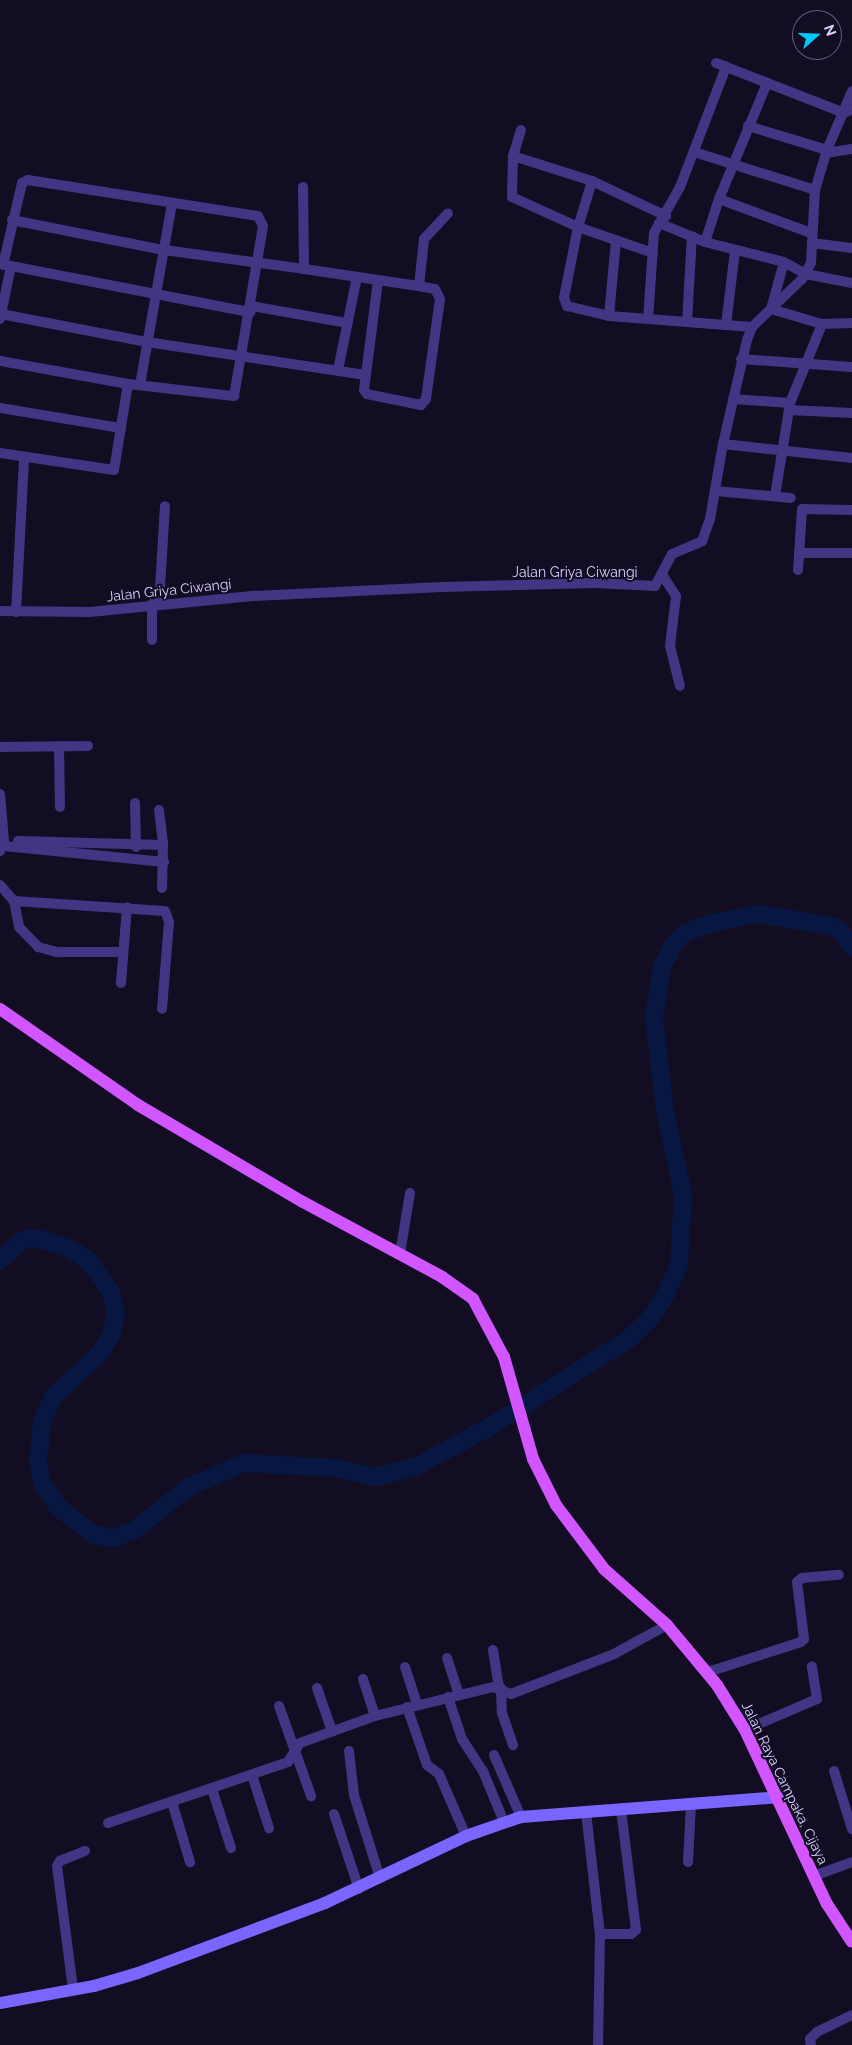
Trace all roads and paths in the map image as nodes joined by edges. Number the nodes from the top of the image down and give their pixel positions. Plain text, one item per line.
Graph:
1 (767, 83) junction
2 (852, 91) edge
3 (848, 111) edge
4 (748, 126) junction
5 (520, 130) dead end
6 (852, 148) edge
7 (694, 152) junction
8 (826, 152) junction
9 (512, 156) junction
10 (734, 165) junction
11 (592, 181) junction
12 (303, 188) dead end
13 (815, 190) junction
14 (719, 199) junction
15 (172, 203) junction
16 (448, 213) dead end
17 (663, 219) junction
18 (12, 220) junction
19 (578, 227) junction
20 (692, 236) junction
21 (812, 238) junction
22 (616, 240) junction
23 (705, 242) junction
24 (852, 248) edge
25 (164, 250) junction
26 (736, 251) junction
27 (653, 253) junction
28 (784, 262) junction
29 (258, 264) junction
30 (5, 265) edge
31 (304, 269) junction
32 (806, 274) junction
33 (357, 277) junction
34 (378, 280) junction
35 (852, 283) edge
36 (419, 286) junction
37 (156, 296) junction
38 (250, 309) junction
39 (771, 309) junction
40 (609, 316) junction
41 (0, 317) edge
42 (648, 319) junction
43 (686, 322) junction
44 (852, 323) edge
45 (347, 324) junction
46 (822, 324) junction
47 (726, 325) junction
48 (752, 327) junction
49 (147, 342) junction
50 (242, 356) junction
51 (741, 359) junction
52 (0, 361) edge
53 (806, 364) junction
54 (852, 367) edge
55 (338, 370) junction
56 (366, 375) junction
57 (128, 384) junction
58 (140, 385) junction
59 (733, 399) junction
60 (790, 406) junction
61 (0, 408) edge
62 (852, 413) edge
63 (121, 428) junction
64 (723, 444) junction
65 (781, 452) junction
66 (0, 453) edge
67 (24, 457) junction
68 (852, 458) edge
69 (716, 491) junction
70 (775, 496) junction
71 (791, 498) dead end
72 (165, 506) dead end
73 (852, 510) edge
74 (799, 552) junction
75 (852, 553) edge
76 (798, 570) dead end
77 (663, 576) junction
78 (156, 604) junction
79 (0, 611) edge
80 (16, 612) junction
81 (152, 640) dead end
82 (680, 686) dead end
83 (59, 746) junction
84 (88, 746) dead end
85 (0, 747) edge
86 (0, 794) edge
87 (135, 803) dead end
88 (60, 807) dead end
89 (159, 810) dead end
90 (163, 845) junction
91 (3, 846) edge
92 (136, 847) junction
93 (164, 862) junction
94 (0, 885) edge
95 (162, 888) dead end
96 (14, 901) junction
97 (127, 907) junction
98 (122, 952) junction
99 (120, 983) dead end
100 (0, 1008) edge
101 (162, 1009) dead end
102 (410, 1193) dead end
103 (400, 1254) junction
104 (839, 1575) dead end
105 (667, 1625) junction
106 (493, 1650) dead end
107 (446, 1658) dead end
108 (812, 1666) dead end
109 (405, 1667) dead end
110 (708, 1672) junction
111 (363, 1679) dead end
112 (317, 1688) dead end
113 (500, 1688) junction
114 (458, 1694) junction
115 (448, 1697) junction
116 (279, 1706) dead end
117 (412, 1706) junction
118 (375, 1716) junction
119 (745, 1730) junction
120 (332, 1731) junction
121 (513, 1745) dead end
122 (295, 1749) junction
123 (349, 1751) dead end
124 (494, 1755) dead end
125 (834, 1771) dead end
126 (252, 1775) junction
127 (212, 1789) junction
128 (311, 1796) dead end
129 (778, 1798) junction
130 (172, 1802) junction
131 (691, 1804) junction
132 (621, 1809) junction
133 (586, 1812) junction
134 (334, 1814) dead end
135 (521, 1817) junction
136 (504, 1822) junction
137 (108, 1823) dead end
138 (269, 1828) dead end
139 (852, 1829) edge
140 (466, 1836) junction
141 (231, 1848) dead end
142 (85, 1851) dead end
143 (190, 1862) dead end
144 (688, 1862) dead end
145 (852, 1862) edge
146 (814, 1876) junction
147 (380, 1878) junction
148 (359, 1889) junction
149 (600, 1934) junction
150 (852, 1942) edge
151 (73, 1989) junction
152 (0, 2003) edge
153 (852, 2015) edge
154 (598, 2045) edge
155 (811, 2045) edge

1 - 3 street
1 - 4 street
1 - 7 street
2 - 3 street
3 - 8 street
4 - 8 street
4 - 10 street
5 - 9 street
6 - 8 street
7 - 10 street
7 - 17 street
8 - 13 street
9 - 11 street
9 - 19 street
10 - 13 street
10 - 14 street
11 - 17 street
11 - 19 street
12 - 31 street
13 - 21 street
14 - 21 street
14 - 23 street
15 - 18 street
15 - 25 street
15 - 29 street
16 - 36 street
17 - 20 street
17 - 27 street
18 - 25 street
18 - 30 street
19 - 22 street
19 - 40 street
20 - 23 street
20 - 43 street
21 - 24 street
21 - 32 street
22 - 27 street
22 - 40 street
23 - 26 street
25 - 29 street
25 - 37 street
26 - 28 street
26 - 47 street
27 - 42 street
28 - 32 street
28 - 39 street
29 - 31 street
29 - 38 street
30 - 37 street
30 - 41 street
31 - 33 street
32 - 35 street
32 - 39 street
33 - 34 street
33 - 45 street
34 - 36 street
34 - 56 street
36 - 56 street
37 - 38 street
37 - 49 street
38 - 45 street
38 - 50 street
39 - 46 street
39 - 48 street
40 - 42 street
41 - 49 street
42 - 43 street
43 - 47 street
44 - 46 street
45 - 55 street
46 - 53 street
47 - 48 street
48 - 51 street
49 - 50 street
49 - 58 street
50 - 55 street
50 - 58 street
51 - 53 street
51 - 59 street
52 - 57 street
53 - 54 street
53 - 60 street
55 - 56 street
57 - 58 street
57 - 63 street
59 - 60 street
59 - 64 street
60 - 62 street
60 - 65 street
61 - 63 street
63 - 67 street
64 - 65 street
64 - 69 street
65 - 68 street
65 - 70 street
66 - 67 street
67 - 80 street
69 - 70 street
69 - 77 street
70 - 71 street
72 - 78 street
73 - 74 street
74 - 75 street
74 - 76 street
77 - 78 street, Jalan Griya Ciwangi
77 - 82 street
78 - 80 street, Jalan Griya Ciwangi
78 - 81 street
79 - 80 street, Jalan Griya Ciwangi
83 - 84 street
83 - 85 street
83 - 88 street
86 - 91 street
87 - 92 street
89 - 90 street
90 - 92 street
90 - 93 street
91 - 92 street
91 - 93 street
93 - 95 street
94 - 96 street
96 - 97 street
96 - 98 street
97 - 98 street
97 - 101 street
98 - 99 street
100 - 103 main road, Jalan Raya Campaka, Cijaya
102 - 103 street
103 - 105 main road, Jalan Raya Campaka, Cijaya
104 - 110 street
105 - 110 main road, Jalan Raya Campaka, Cijaya
105 - 113 street
106 - 113 street
107 - 114 street
108 - 119 street
109 - 117 street
110 - 119 main road, Jalan Raya Campaka, Cijaya
111 - 118 street
112 - 120 street
113 - 114 street
113 - 121 street
114 - 115 street
115 - 117 street
115 - 136 street
116 - 122 street
117 - 118 street
117 - 140 street
118 - 120 street
119 - 129 main road, Jalan Raya Campaka, Cijaya
120 - 122 street
122 - 126 street
122 - 128 street
123 - 147 street
124 - 135 street
125 - 139 street
126 - 127 street
126 - 138 street
127 - 130 street
127 - 141 street
129 - 131 street
129 - 146 main road, Jalan Raya Campaka, Cijaya
130 - 137 street
130 - 143 street
131 - 132 street
131 - 144 street
132 - 133 street
132 - 149 street
133 - 135 street
133 - 149 street
134 - 148 street
135 - 136 street
136 - 140 street
140 - 147 street
142 - 151 street
145 - 146 street
146 - 150 main road, Jalan Raya Campaka, Cijaya
147 - 148 street
148 - 151 street
149 - 154 street
151 - 152 street
153 - 155 street

